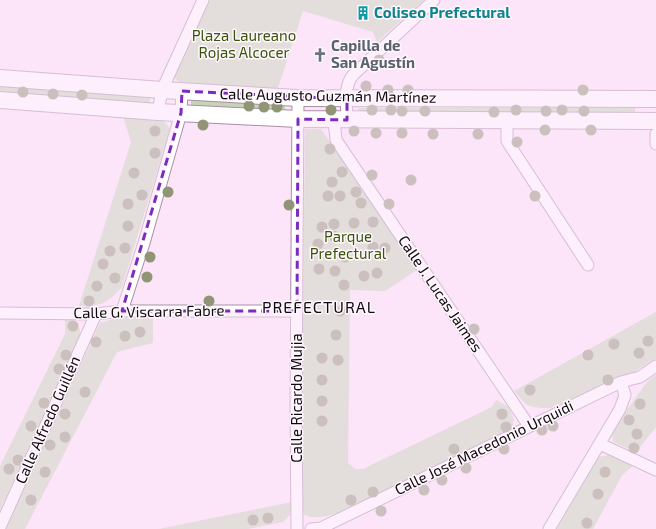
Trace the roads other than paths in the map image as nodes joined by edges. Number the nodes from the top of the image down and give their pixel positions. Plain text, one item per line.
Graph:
1 (203, 0) edge
2 (434, 0) edge
3 (0, 78) edge
4 (162, 90) junction
5 (182, 91) junction
6 (298, 98) junction
7 (347, 99) junction
8 (656, 99) edge
9 (0, 100) edge
10 (158, 112) junction
11 (180, 113) junction
12 (298, 120) junction
13 (340, 120) junction
14 (507, 120) junction
15 (656, 121) edge
16 (656, 134) edge
17 (656, 144) edge
18 (588, 265) dead end
19 (122, 311) junction
20 (297, 311) junction
21 (0, 313) edge
22 (96, 314) junction
23 (656, 366) edge
24 (620, 382) junction
25 (529, 426) junction
26 (600, 444) junction
27 (656, 470) edge
28 (0, 527) edge
29 (296, 529) edge
30 (318, 529) edge
31 (549, 529) edge

1 - 4 street
2 - 7 street, Calle J. Lucas Jaimes
3 - 4 street, Calle Augusto Guzmán Martínez
4 - 5 street, Calle Augusto Guzmán Martínez
4 - 10 street
5 - 6 street, Calle Augusto Guzmán Martínez
5 - 11 street
6 - 7 street, Calle Augusto Guzmán Martínez
6 - 12 street, Calle Ricardo Mujia
7 - 8 street, Calle Augusto Guzmán Martínez
7 - 13 street, Calle J. Lucas Jaimes
9 - 10 street, Calle Augusto Guzmán Martínez
10 - 11 street, Calle Augusto Guzmán Martínez
11 - 12 street, Calle Augusto Guzmán Martínez
11 - 19 street
12 - 13 street, Calle Augusto Guzmán Martínez
12 - 20 street, Calle Ricardo Mujia
13 - 14 street, Calle Augusto Guzmán Martínez
13 - 25 street, Calle J. Lucas Jaimes
14 - 15 street, Calle Augusto Guzmán Martínez
14 - 18 street
16 - 17 street
19 - 20 street, Calle G. Viscarra Fabre
19 - 22 street, Calle G. Viscarra Fabre
20 - 29 street, Calle Ricardo Mujia
21 - 22 street, Calle G. Viscarra Fabre
22 - 28 street, Calle Alfredo Guillén
23 - 24 street, Calle José Macedonio Urquidi
24 - 25 street, Calle José Macedonio Urquidi
24 - 26 street
25 - 30 street, Calle José Macedonio Urquidi
26 - 27 street
26 - 31 street

